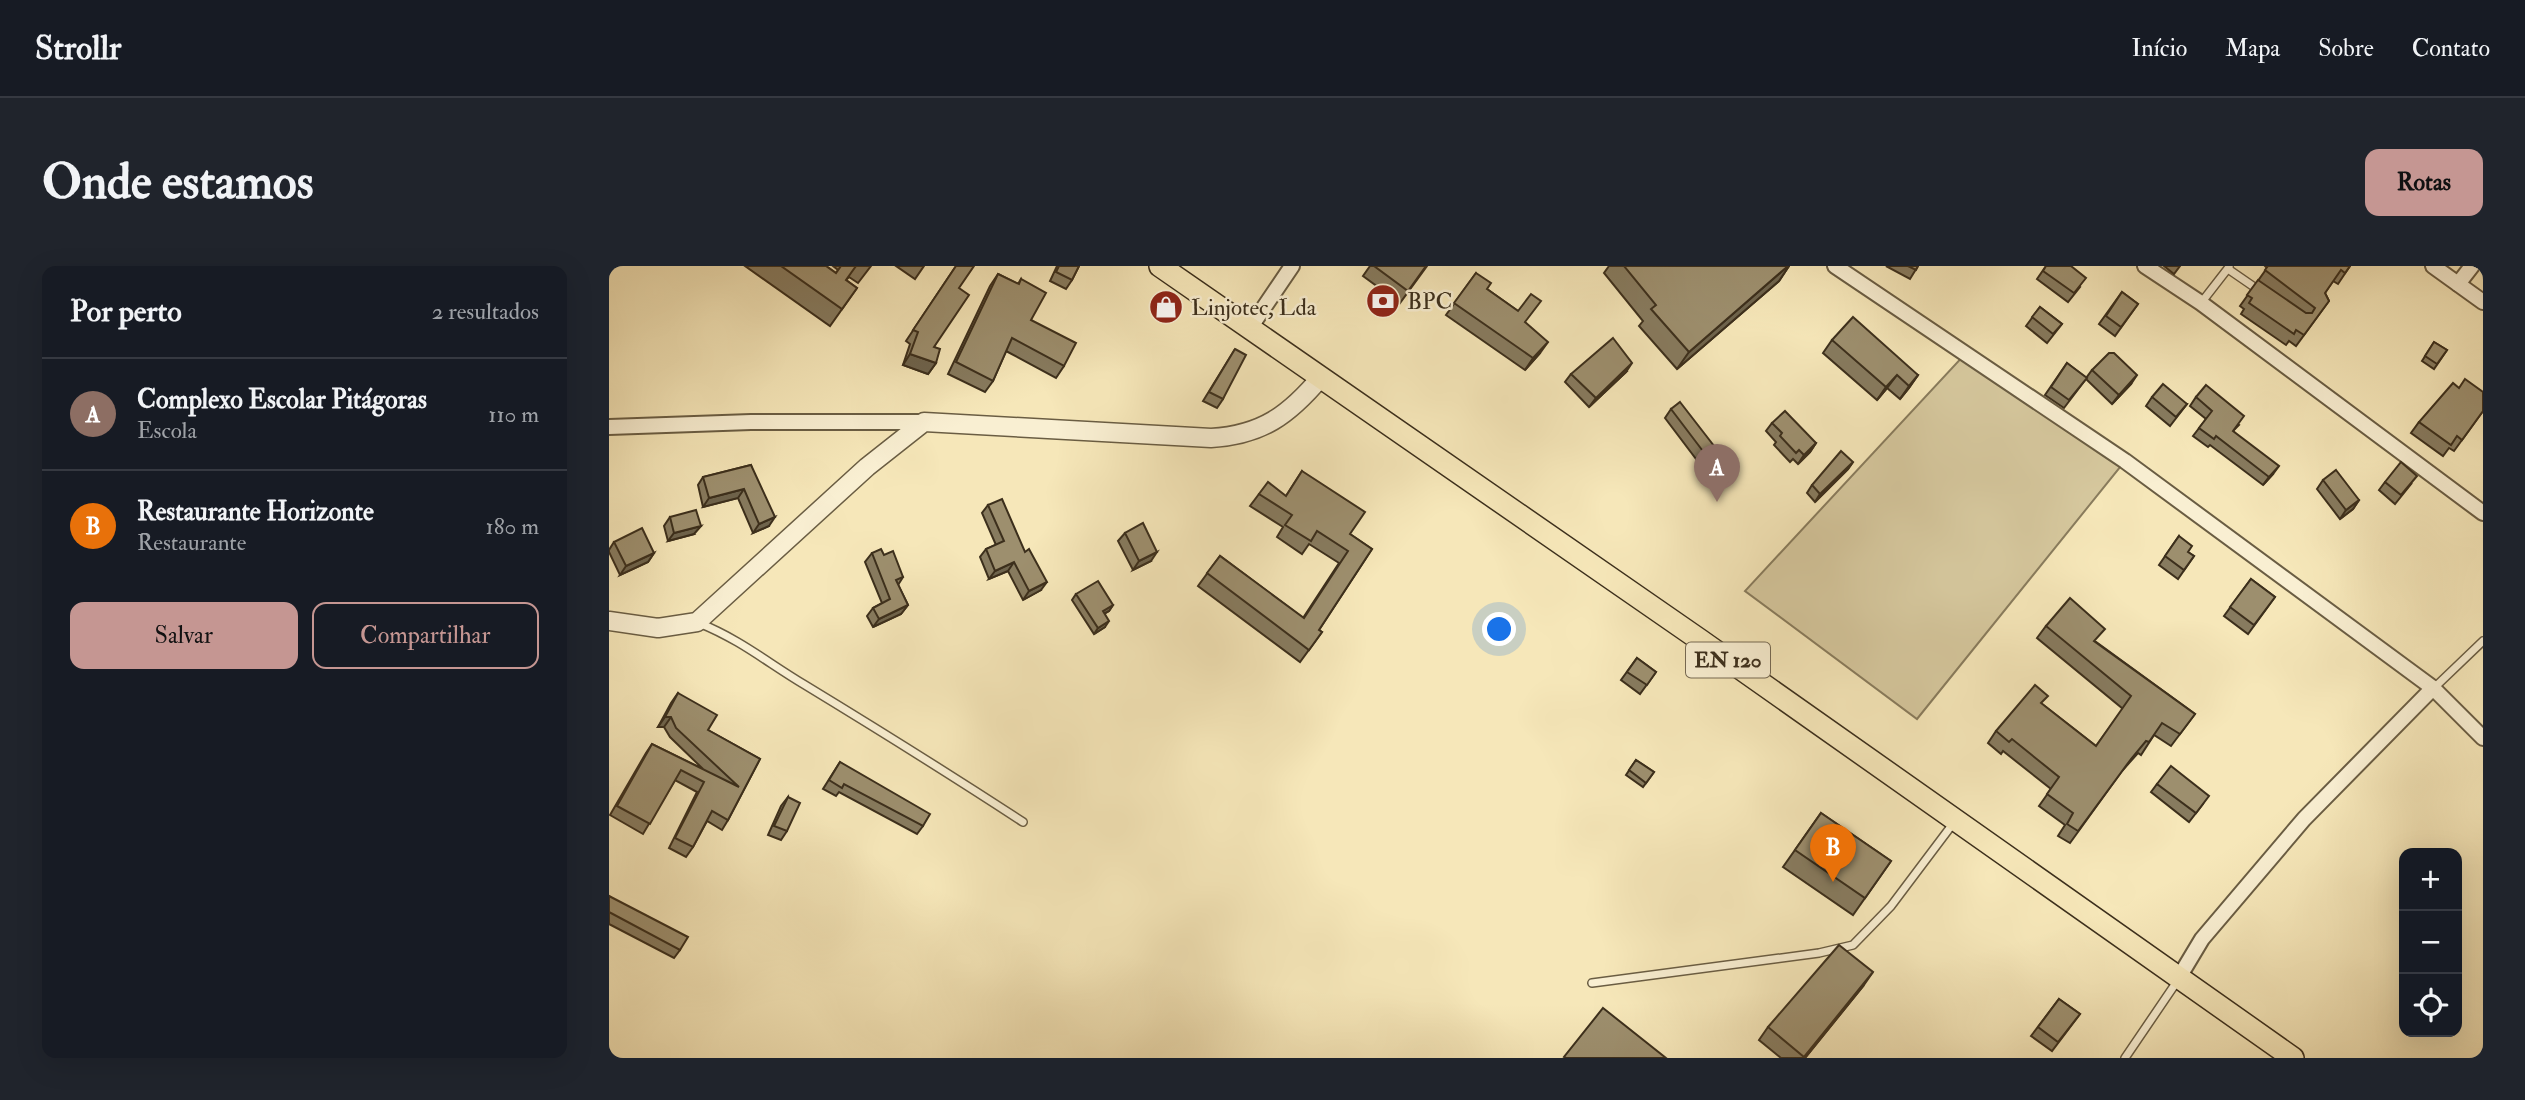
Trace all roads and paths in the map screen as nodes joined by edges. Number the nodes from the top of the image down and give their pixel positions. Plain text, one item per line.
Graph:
1 (1160, 266) edge
2 (1292, 266) edge
3 (1835, 266) edge
4 (2145, 266) edge
5 (2433, 266) edge
6 (2472, 266) edge
7 (2229, 267) edge
8 (2458, 284) junction
9 (2270, 297) edge
10 (2483, 302) edge
11 (2201, 303) junction
12 (1250, 328) junction
13 (1321, 377) junction
14 (924, 422) junction
15 (609, 427) edge
16 (2483, 513) edge
17 (609, 621) edge
18 (697, 622) junction
19 (2483, 641) edge
20 (2433, 688) junction
21 (2483, 738) edge
22 (1955, 821) junction
23 (1023, 822) dead end
24 (2178, 979) junction
25 (1592, 983) dead end
26 (2125, 1058) edge
27 (2293, 1058) edge

1 - 12 main road, EN 120
2 - 12 street
3 - 20 street
4 - 11 street
5 - 8 street
6 - 8 street
7 - 9 lane
7 - 11 lane
8 - 10 street
11 - 16 street
12 - 13 main road, EN 120
13 - 14 street
13 - 22 main road, EN 120
14 - 15 street
14 - 18 street
17 - 18 street
18 - 23 lane
19 - 20 lane
20 - 21 street
20 - 24 street
22 - 24 main road, EN 120
22 - 25 lane
24 - 26 lane
24 - 27 main road, EN 120

